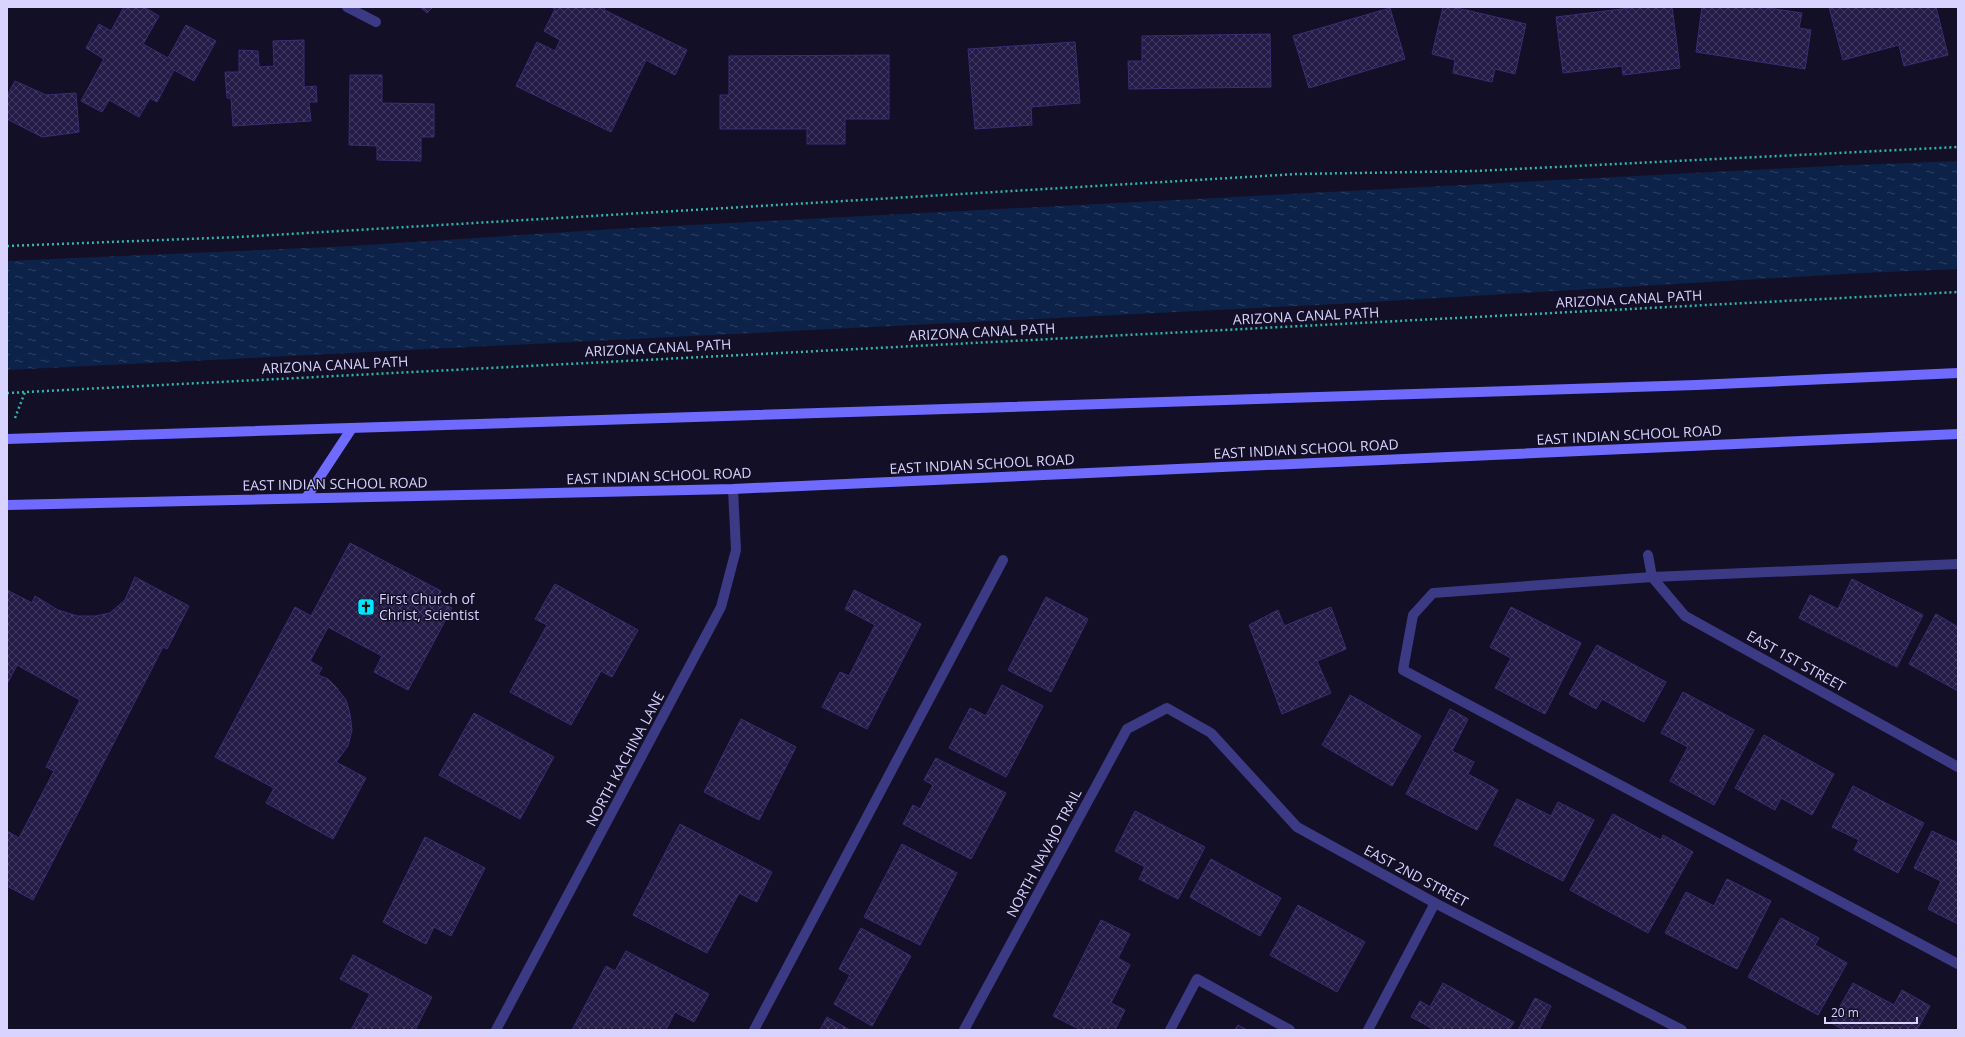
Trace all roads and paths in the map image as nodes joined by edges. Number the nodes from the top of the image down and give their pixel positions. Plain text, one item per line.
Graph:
1 (347, 7) edge
2 (376, 22) dead end
3 (1958, 147) edge
4 (7, 246) edge
5 (1958, 292) edge
6 (1958, 373) edge
7 (25, 392) junction
8 (7, 393) edge
9 (12, 425) dead end
10 (352, 428) junction
11 (1958, 434) edge
12 (7, 439) edge
13 (733, 489) junction
14 (306, 498) junction
15 (7, 505) edge
16 (1648, 555) dead end
17 (1003, 560) dead end
18 (1958, 564) edge
19 (1652, 576) junction
20 (1166, 708) joint
21 (1958, 767) edge
22 (1435, 903) junction
23 (1958, 964) edge
24 (496, 1030) edge
25 (754, 1030) edge
26 (964, 1030) edge
27 (1170, 1030) edge
28 (1290, 1030) edge
29 (1368, 1030) edge
30 (1682, 1030) edge

1 - 2 street
3 - 4 path
5 - 7 path, ARIZONA CANAL PATH
6 - 10 main road
7 - 8 path, ARIZONA CANAL PATH
7 - 9 path
10 - 12 main road
10 - 14 main road
11 - 13 main road, EAST INDIAN SCHOOL ROAD
13 - 14 main road, EAST INDIAN SCHOOL ROAD
13 - 24 street, NORTH KACHINA LANE
14 - 15 main road, EAST INDIAN SCHOOL ROAD
16 - 19 street, EAST 1ST STREET
17 - 25 street
18 - 19 street
19 - 21 street, EAST 1ST STREET
19 - 23 street
20 - 22 street, EAST 2ND STREET
20 - 26 street, NORTH NAVAJO TRAIL
22 - 29 street
22 - 30 street, EAST 2ND STREET
27 - 28 street

